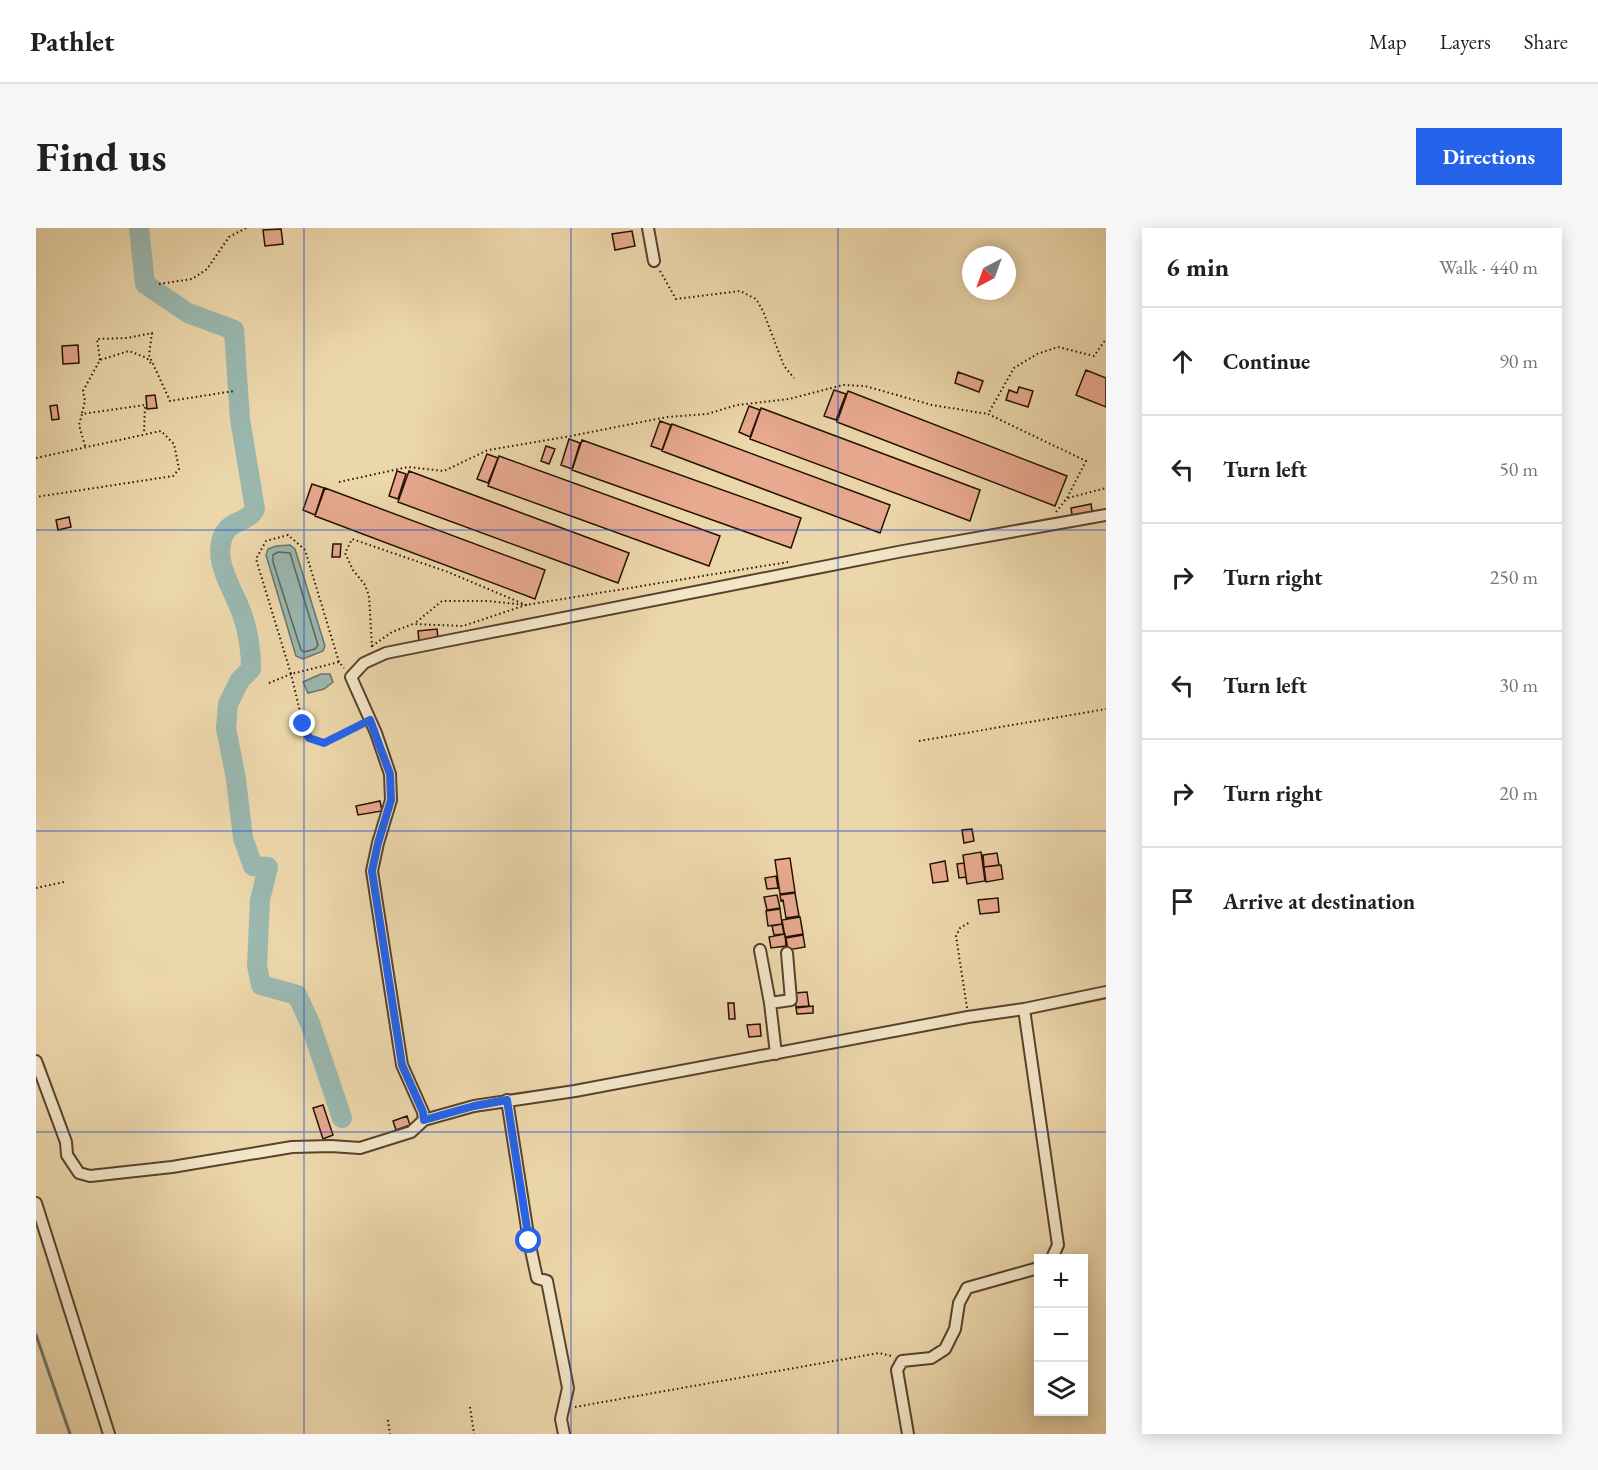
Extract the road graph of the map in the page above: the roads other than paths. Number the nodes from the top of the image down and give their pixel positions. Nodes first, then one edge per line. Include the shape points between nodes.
1 (648, 228) edge
2 (654, 261) road end
3 (1106, 515) edge
4 (760, 950) dead end
5 (787, 953) dead end
6 (1106, 992) edge
7 (770, 1004) junction
8 (1024, 1009) junction
9 (776, 1054) junction
10 (36, 1061) edge
11 (507, 1100) junction
12 (424, 1120) junction
13 (36, 1203) edge
14 (1054, 1254) edge
15 (1034, 1269) edge
16 (109, 1434) edge
17 (564, 1434) edge
18 (908, 1434) edge

1 - 2 street
3 - 12 street via 446,641 386,653 364,663 351,677 390,774 391,800 372,871 402,1065
4 - 7 street
5 - 7 street via 791,1000
6 - 8 street
7 - 9 street
8 - 9 street
8 - 14 street via 1058,1245
9 - 11 street
10 - 12 street via 66,1142 67,1155 79,1173 90,1176 292,1147 360,1148 411,1132
11 - 12 street
11 - 17 street via 529,1241 537,1278 547,1281 568,1388 561,1419
13 - 16 street
15 - 18 street via 967,1288 945,1349 931,1358 902,1361 897,1370

